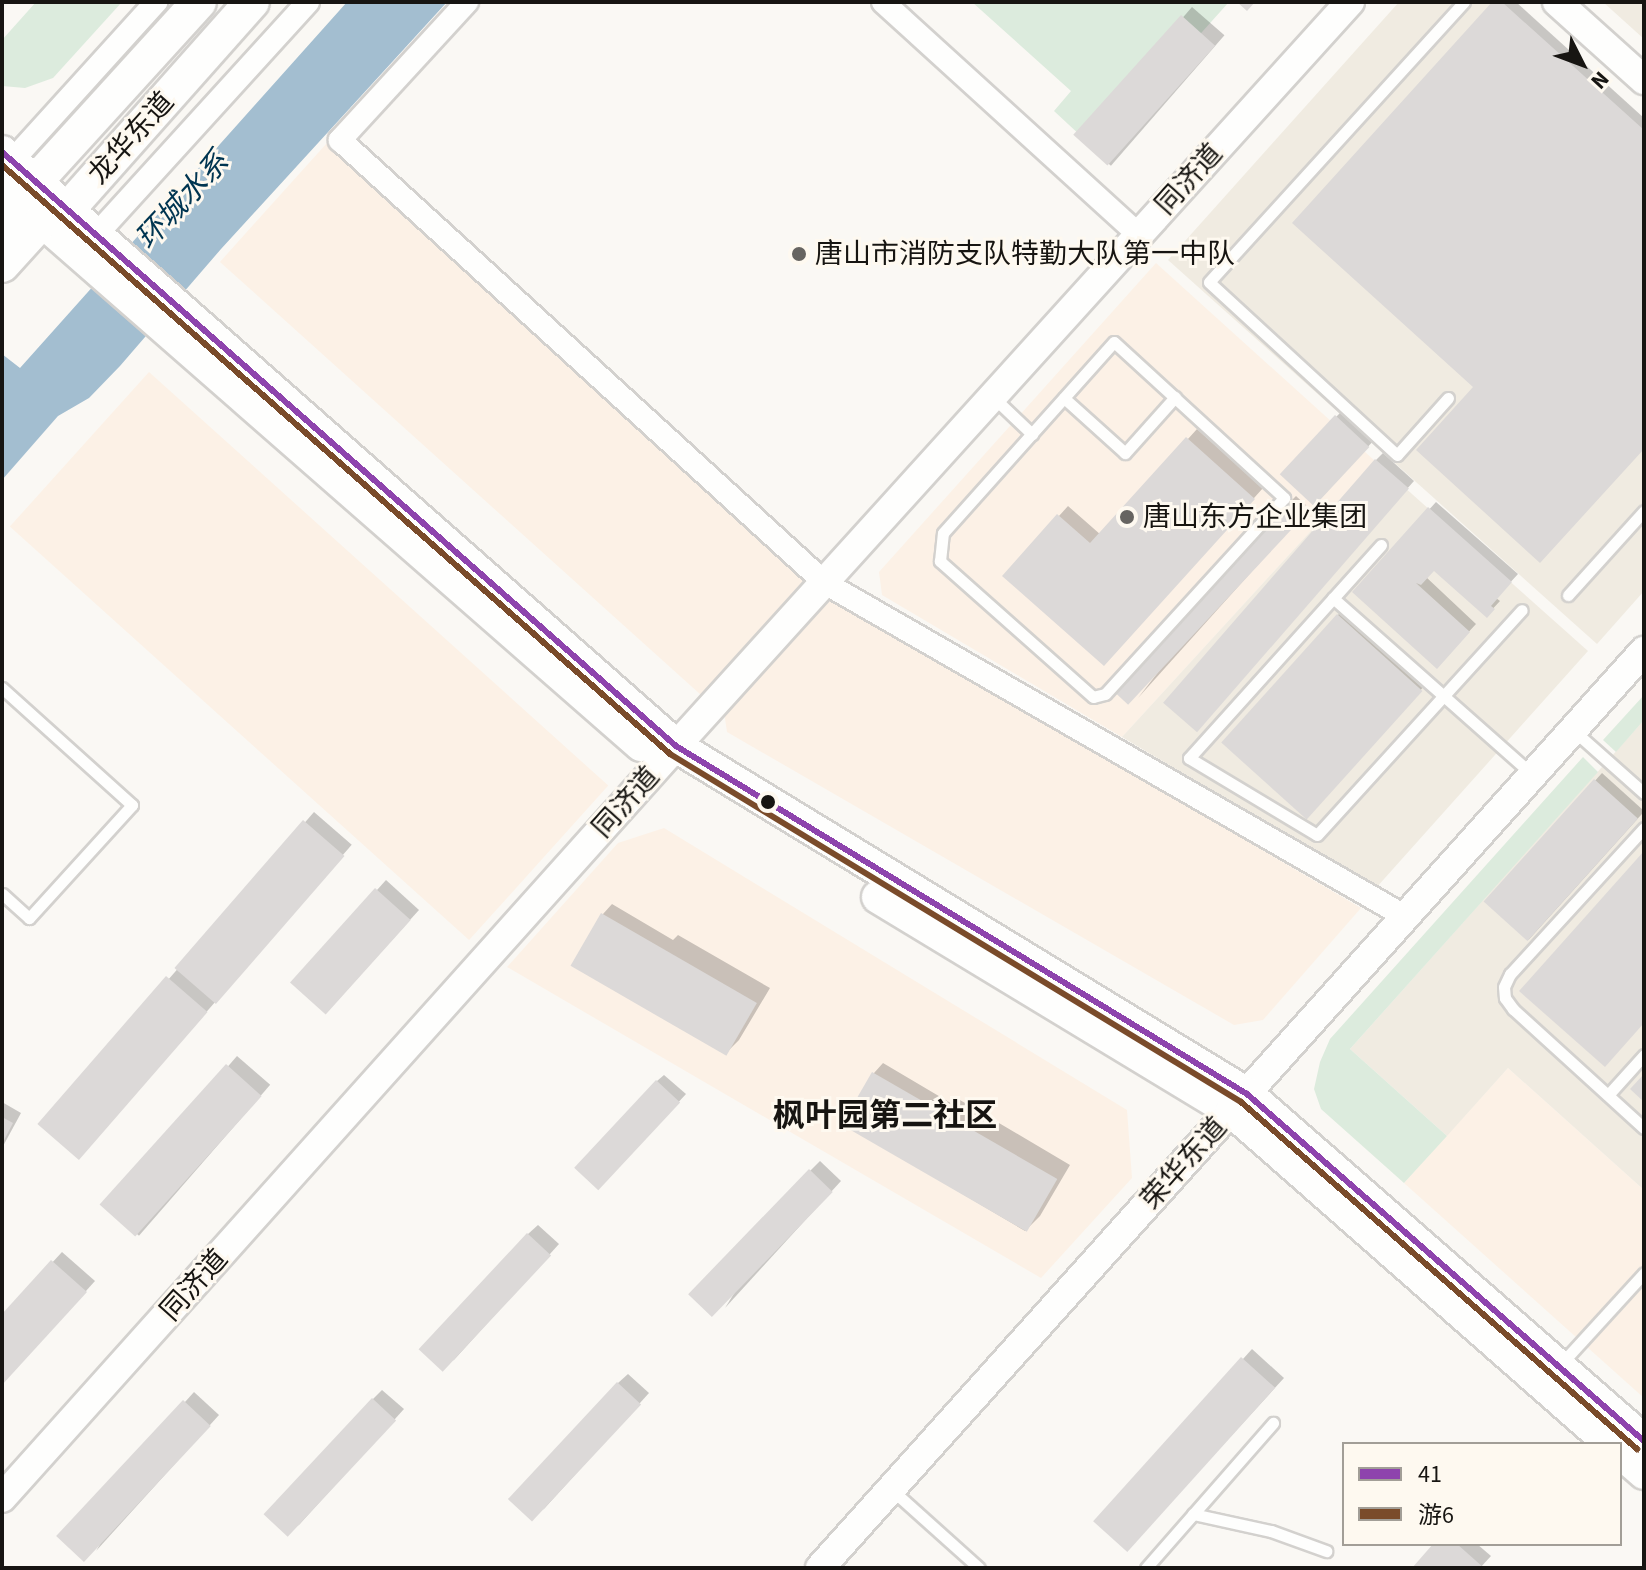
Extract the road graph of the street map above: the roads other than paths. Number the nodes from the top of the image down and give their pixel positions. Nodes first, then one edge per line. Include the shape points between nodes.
1 (156, 2) edge
2 (199, 2) edge
3 (252, 2) edge
4 (308, 2) edge
5 (467, 2) edge
6 (883, 2) edge
7 (1350, 2) edge
8 (1464, 2) edge
9 (1557, 2) edge
10 (1644, 80) edge
11 (23, 193) edge
12 (1139, 235) junction
13 (103, 253) junction
14 (2, 265) edge
15 (993, 397) junction
16 (1175, 397) junction
17 (1064, 398) junction
18 (1448, 398) dead end
19 (1032, 434) junction
20 (1642, 517) edge
21 (1381, 545) dead end
22 (825, 583) junction
23 (1568, 595) dead end
24 (1333, 598) junction
25 (1522, 610) dead end
26 (1644, 651) edge
27 (2, 688) edge
28 (1444, 696) junction
29 (1572, 730) junction
30 (668, 755) junction
31 (1532, 774) junction
32 (1644, 793) edge
33 (1644, 828) edge
34 (2, 894) edge
35 (1406, 917) junction
36 (1644, 1055) edge
37 (1608, 1095) junction
38 (1240, 1102) junction
39 (1644, 1128) edge
40 (1644, 1273) edge
41 (1559, 1366) junction
42 (1273, 1423) dead end
43 (1644, 1441) edge
44 (1609, 1442) edge
45 (1622, 1454) edge
46 (1644, 1473) edge
47 (891, 1489) junction
48 (2, 1498) edge
49 (1193, 1514) junction
50 (1326, 1551) dead end
51 (820, 1568) edge
52 (979, 1568) edge
53 (1146, 1568) edge

1 - 11 street
2 - 11 main road, 龙华东道
3 - 11 main road, 龙华东道
4 - 13 street
5 - 22 street via 340,140
6 - 12 street
7 - 12 street, 同济道
8 - 18 lane via 1209,282 1397,455
9 - 10 street
11 - 13 main road
11 - 14 main road, 龙华东道
12 - 15 street, 同济道
13 - 30 main road via 175,324
15 - 19 lane
15 - 22 street, 同济道
16 - 17 lane via 1114,342
16 - 17 lane via 1125,453
16 - 19 lane via 1284,498 1105,694 1093,697 940,561 943,533
17 - 19 lane
20 - 23 lane
21 - 24 lane
22 - 30 street, 同济道
22 - 35 street
24 - 28 lane
24 - 28 lane via 1189,758 1317,835
25 - 28 lane
26 - 29 street, 荣华东道
27 - 34 lane via 132,805 29,918
28 - 31 lane
29 - 31 street, 荣华东道
29 - 32 lane
30 - 38 main road
30 - 48 street, 同济道
31 - 35 street, 荣华东道
33 - 37 lane via 1510,974 1504,987 1513,1009
35 - 38 street, 荣华东道
36 - 37 lane
37 - 39 lane
38 - 41 main road
38 - 44 main road
38 - 47 street, 荣华东道
40 - 41 lane
41 - 43 main road
42 - 49 lane
45 - 46 main road
47 - 51 street, 荣华东道
47 - 52 lane
49 - 50 lane via 1271,1531
49 - 53 lane

